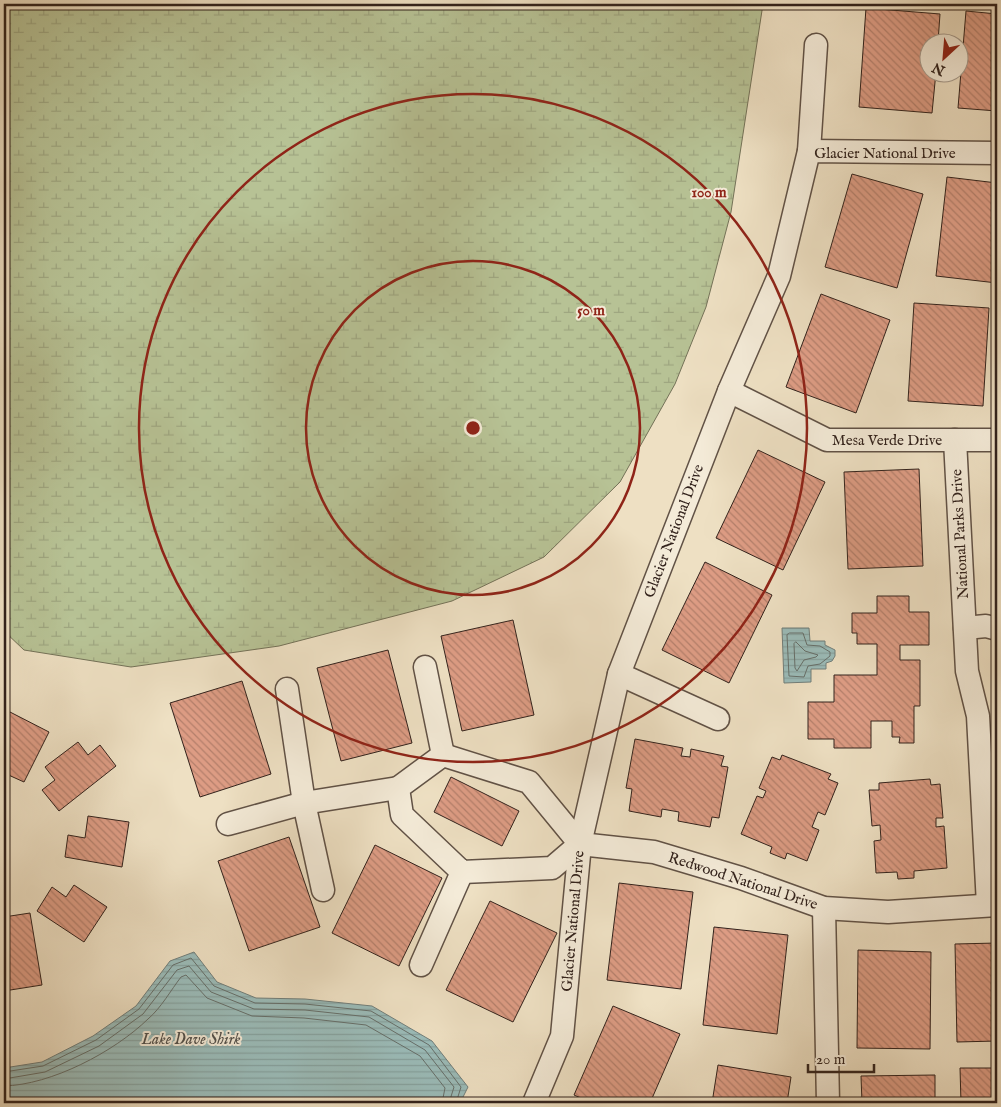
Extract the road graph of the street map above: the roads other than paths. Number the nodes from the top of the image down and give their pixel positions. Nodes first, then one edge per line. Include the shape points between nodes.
1 (816, 45) dead end
2 (809, 151) junction
3 (997, 153) edge
4 (729, 391) junction
5 (955, 440) junction
6 (997, 440) edge
7 (966, 628) junction
8 (997, 629) edge
9 (425, 667) dead end
10 (619, 674) junction
11 (287, 689) dead end
12 (988, 714) edge
13 (718, 719) dead end
14 (443, 755) junction
15 (398, 788) junction
16 (304, 803) junction
17 (228, 824) dead end
18 (580, 844) junction
19 (462, 872) junction
20 (323, 890) dead end
21 (993, 905) edge
22 (824, 908) junction
23 (421, 965) dead end
24 (534, 1103) edge
25 (828, 1103) edge

1 - 2 street
2 - 3 street, Glacier National Drive
2 - 4 street, Glacier National Drive via 779,276
4 - 5 street, Mesa Verde Drive via 827,440
4 - 10 street, Glacier National Drive
5 - 6 street, Mesa Verde Drive
5 - 7 street, National Parks Drive
7 - 8 street via 986,626
7 - 12 street, National Parks Drive via 967,671
9 - 14 street
10 - 13 street
10 - 18 street, Glacier National Drive
11 - 16 street
12 - 21 street, National Parks Drive
14 - 15 street
14 - 18 street via 529,782
15 - 16 street
15 - 19 street via 402,815
16 - 17 street
16 - 20 street
18 - 19 street via 552,868
18 - 22 street, Redwood National Drive via 654,852 741,878
18 - 24 street, Glacier National Drive via 562,1036
19 - 23 street
21 - 22 street, Redwood National Drive via 888,912
22 - 25 street

